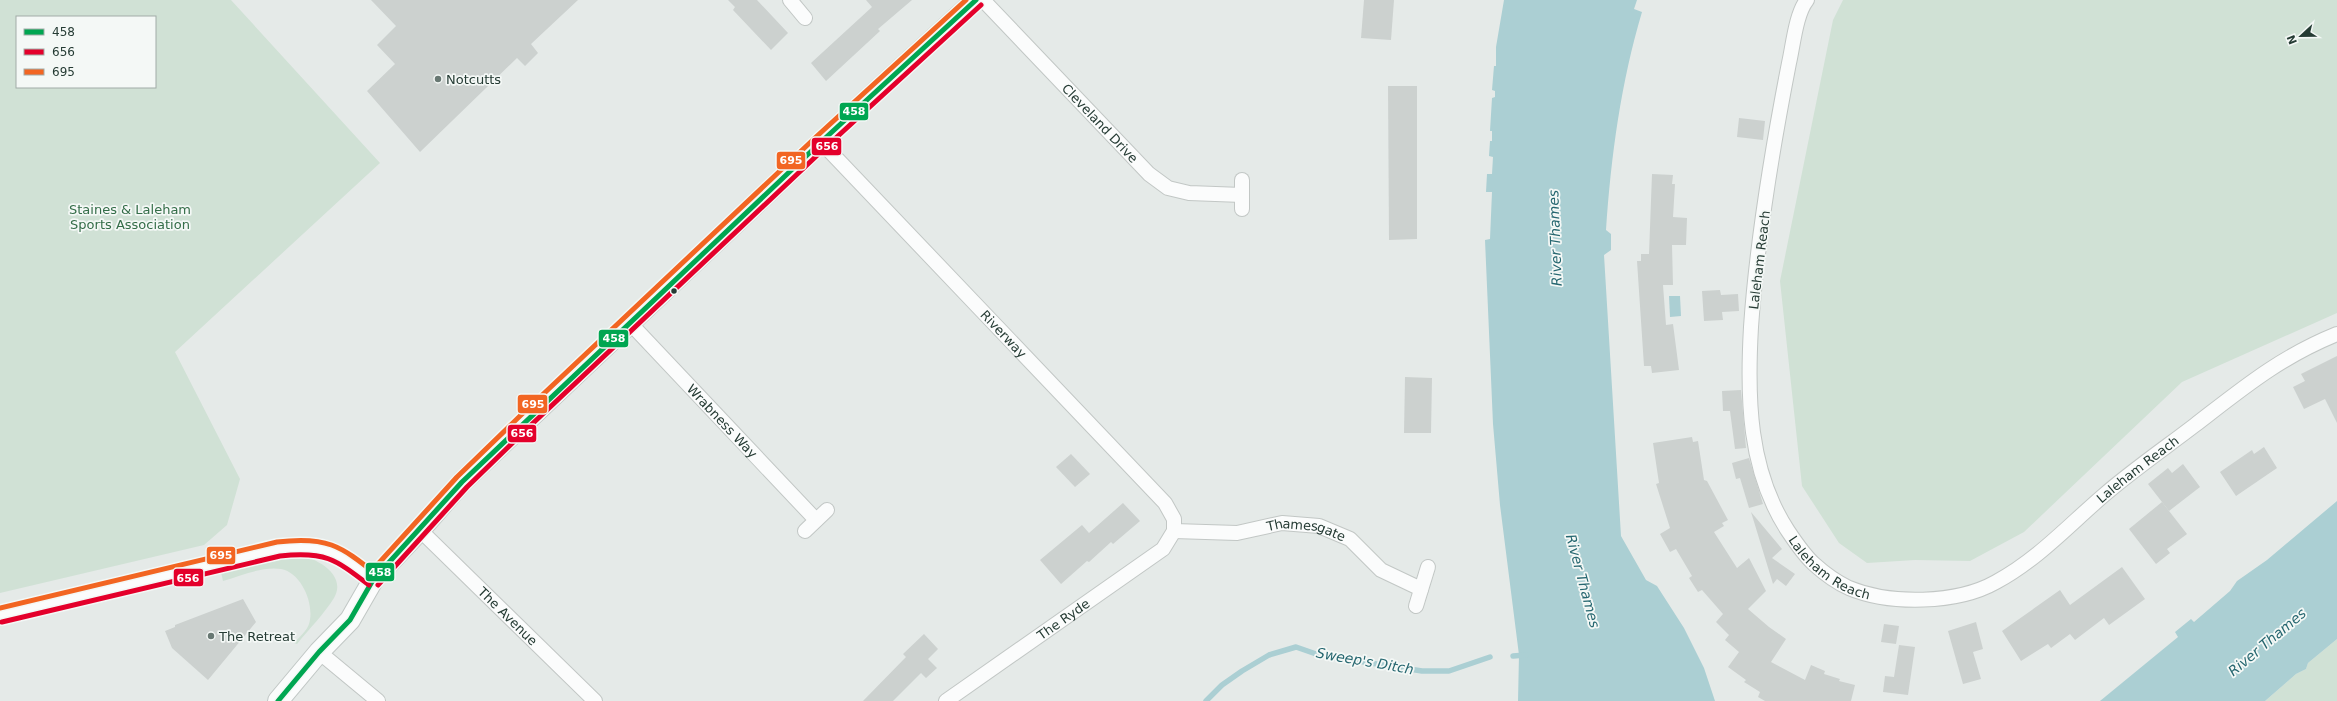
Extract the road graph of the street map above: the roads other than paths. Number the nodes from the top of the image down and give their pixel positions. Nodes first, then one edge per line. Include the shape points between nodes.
1 (790, 0) edge
2 (976, 0) edge
3 (983, 0) edge
4 (1806, 0) edge
5 (805, 18) dead end
6 (821, 142) junction
7 (1242, 180) dead end
8 (629, 322) junction
9 (2337, 334) edge
10 (826, 510) dead end
11 (816, 520) junction
12 (420, 530) junction
13 (805, 531) dead end
14 (1174, 531) junction
15 (1428, 567) dead end
16 (373, 580) junction
17 (1421, 589) junction
18 (1416, 606) dead end
19 (0, 615) edge
20 (319, 652) junction
21 (278, 701) edge
22 (378, 701) edge
23 (595, 701) edge
24 (946, 701) edge

1 - 5 street
2 - 6 main road
3 - 7 street, Cleveland Drive via 1149,174 1168,188 1242,202
4 - 9 street, Laleham Reach via 1802,6 1793,46 1770,170 1753,294 1749,362 1750,407 1754,443 1770,500 1798,546 1834,580 1867,594 1933,599 1977,591 1996,582 2042,550 2123,479 2274,365 2312,344
6 - 8 main road
6 - 14 street, Riverway via 1165,503 1174,519
8 - 11 street, Wrabness Way
8 - 12 main road via 462,482
10 - 11 street
11 - 13 street
12 - 16 main road
12 - 23 street, The Avenue
14 - 17 street, Thamesgate via 1238,533 1282,523 1319,526 1350,539 1381,570
14 - 24 street, The Ryde via 1164,549
15 - 17 street
16 - 19 street via 345,557 320,547 302,546
16 - 20 main road via 350,620
17 - 18 street
20 - 21 main road
20 - 22 street

